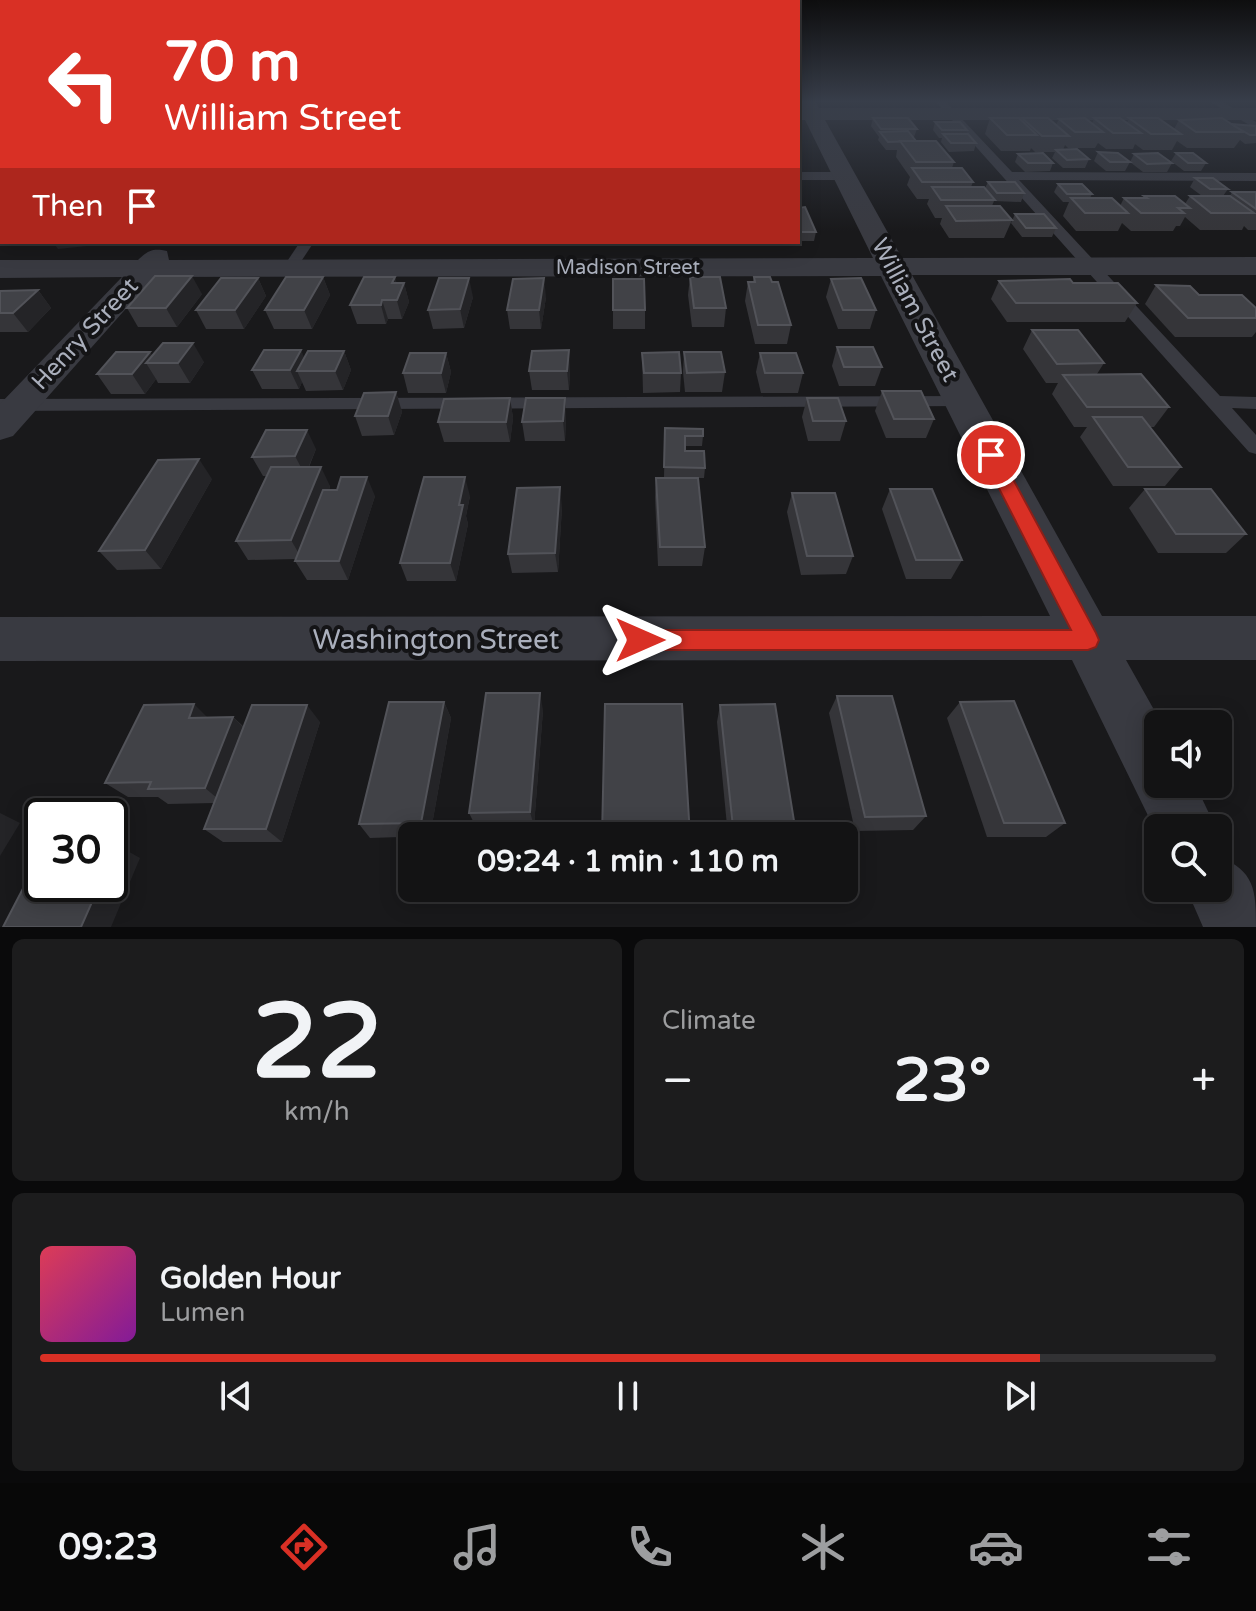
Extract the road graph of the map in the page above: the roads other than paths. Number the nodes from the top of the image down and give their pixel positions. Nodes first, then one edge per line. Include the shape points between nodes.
1 (825, 144) edge
2 (980, 144) edge
3 (800, 176) edge
4 (844, 176) junction
5 (1009, 176) junction
6 (1256, 177) edge
7 (168, 244) edge
8 (306, 244) edge
9 (1091, 266) junction
10 (1256, 266) edge
11 (892, 267) junction
12 (0, 269) edge
13 (146, 269) junction
14 (289, 269) junction
15 (963, 402) junction
16 (1215, 402) junction
17 (1256, 403) edge
18 (7, 413) edge
19 (1256, 447) edge
20 (1256, 638) edge
21 (0, 639) edge
22 (1088, 640) junction
23 (1144, 747) edge
24 (1225, 902) edge
25 (1238, 927) edge

1 - 4 street, William Street
2 - 5 lane
3 - 4 lane
4 - 11 street, William Street
5 - 6 lane
5 - 9 lane
7 - 13 street, Henry Street
8 - 14 lane
9 - 10 street, Madison Street
9 - 11 street, Madison Street
9 - 16 lane
11 - 14 street, Madison Street
11 - 15 street, William Street
12 - 13 street, Madison Street
13 - 14 street, Madison Street
13 - 18 street, Henry Street
15 - 18 lane
15 - 22 street, William Street
16 - 17 lane
16 - 19 lane
20 - 22 street, Washington Street
21 - 22 street, Washington Street
22 - 23 street, William Street
24 - 25 street

